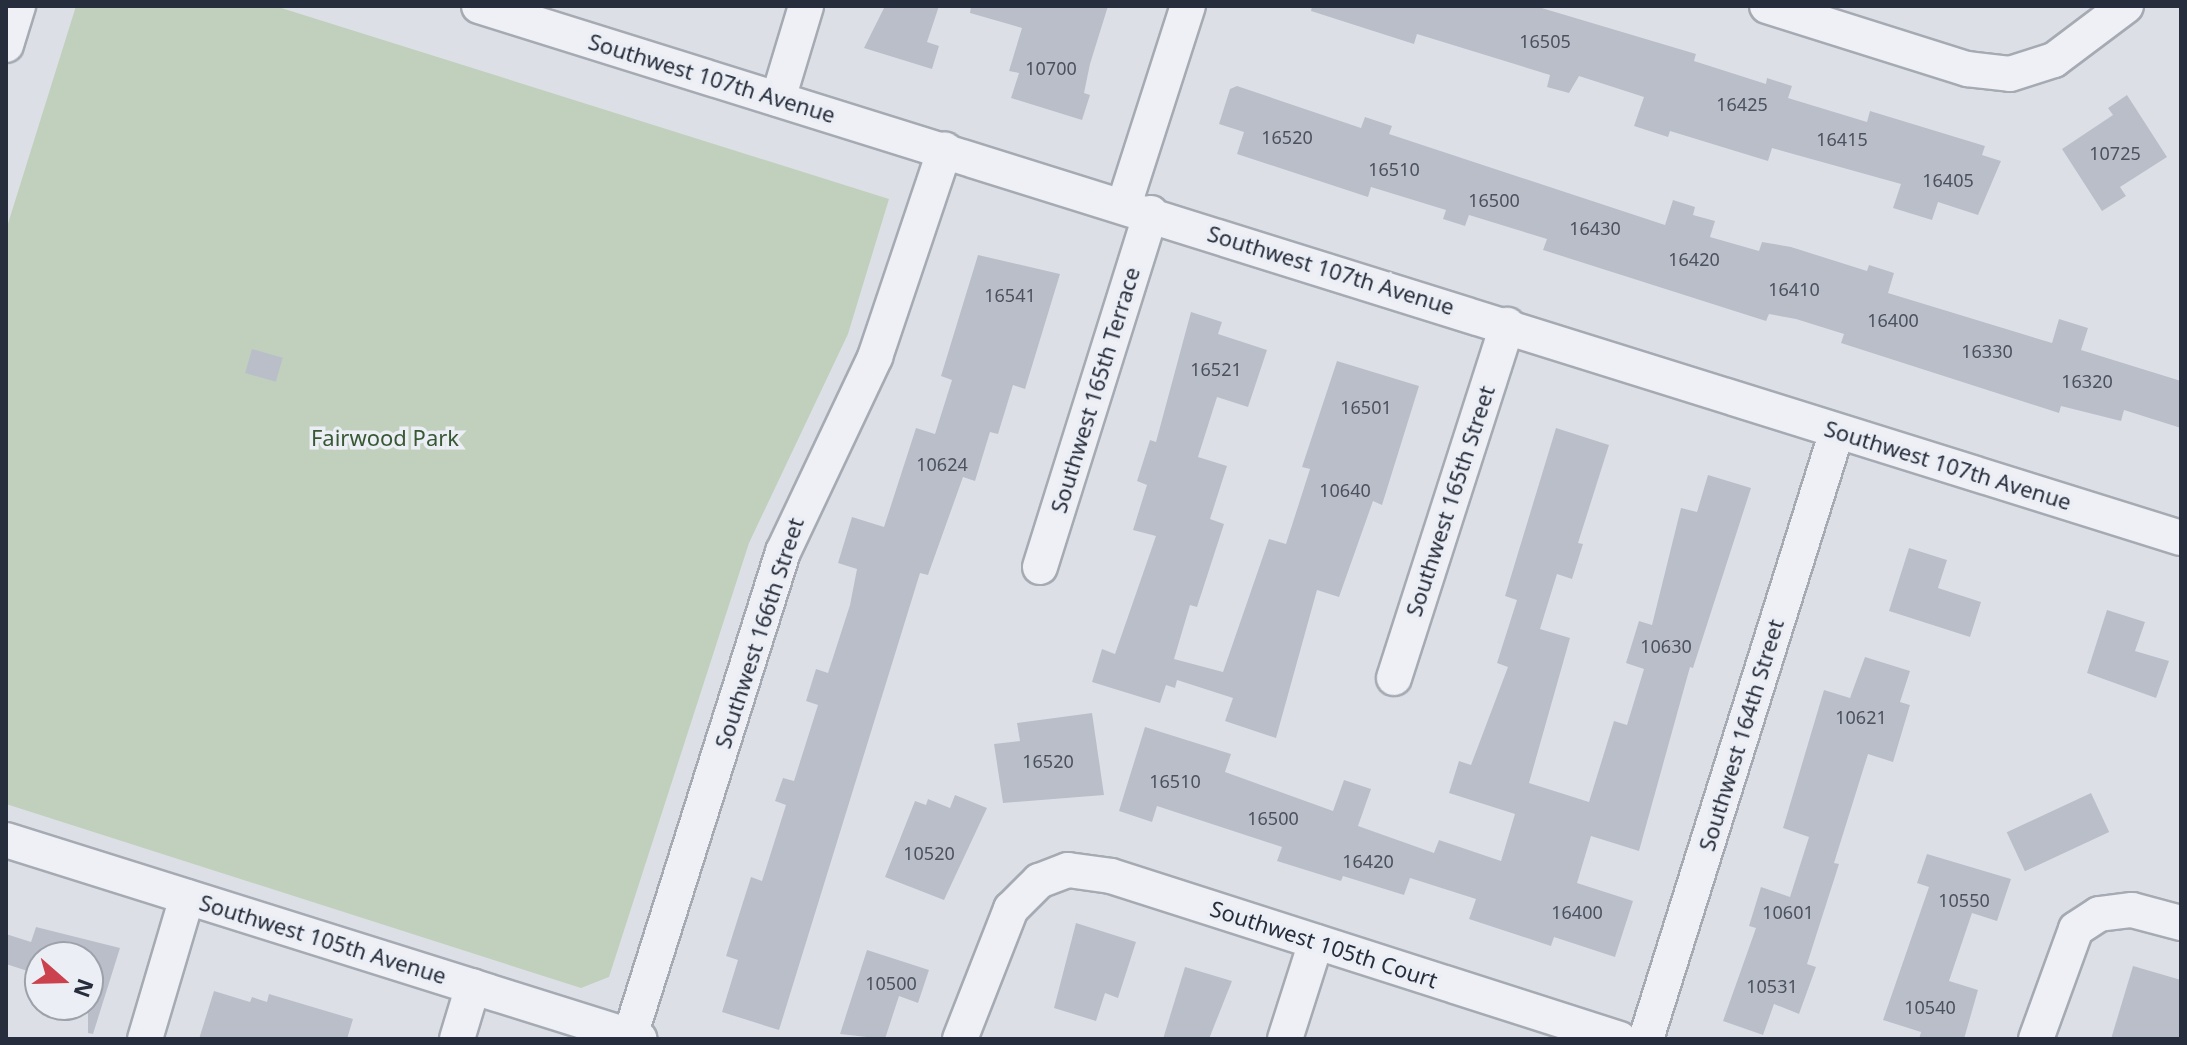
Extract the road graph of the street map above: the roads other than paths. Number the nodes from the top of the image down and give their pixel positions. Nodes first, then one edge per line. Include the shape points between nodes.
1 (18, 6) edge
2 (479, 6) edge
3 (806, 6) edge
4 (1188, 6) edge
5 (1767, 6) edge
6 (2126, 6) edge
7 (6, 45) edge
8 (778, 99) junction
9 (945, 149) junction
10 (1137, 209) junction
11 (1507, 325) junction
12 (1837, 431) junction
13 (2181, 538) edge
14 (1040, 567) dead end
15 (1394, 678) dead end
16 (6, 840) edge
17 (187, 897) junction
18 (2181, 923) edge
19 (1316, 942) junction
20 (473, 986) junction
21 (635, 1037) edge
22 (145, 1039) edge
23 (457, 1039) edge
24 (960, 1039) edge
25 (1285, 1039) edge
26 (1620, 1039) edge
27 (1646, 1039) edge
28 (2036, 1039) edge

1 - 7 street
2 - 8 street, Southwest 107th Avenue
3 - 8 street
4 - 10 street
5 - 6 street via 1989,73 2032,69 2077,46
8 - 9 street, Southwest 107th Avenue
9 - 10 street, Southwest 107th Avenue
9 - 21 street, Southwest 166th Street via 875,357 783,552
10 - 11 street, Southwest 107th Avenue
10 - 14 street, Southwest 165th Terrace
11 - 12 street, Southwest 107th Avenue
11 - 15 street, Southwest 165th Street
12 - 13 street, Southwest 107th Avenue
12 - 27 street, Southwest 164th Street
16 - 17 street, Southwest 105th Avenue
17 - 20 street, Southwest 105th Avenue
17 - 22 street
18 - 28 street via 2132,910 2099,914 2076,929
19 - 24 street, Southwest 105th Court via 1088,871 1068,870 1029,888 1004,923
19 - 25 street
19 - 26 street, Southwest 105th Court
20 - 21 street, Southwest 105th Avenue
20 - 23 street

